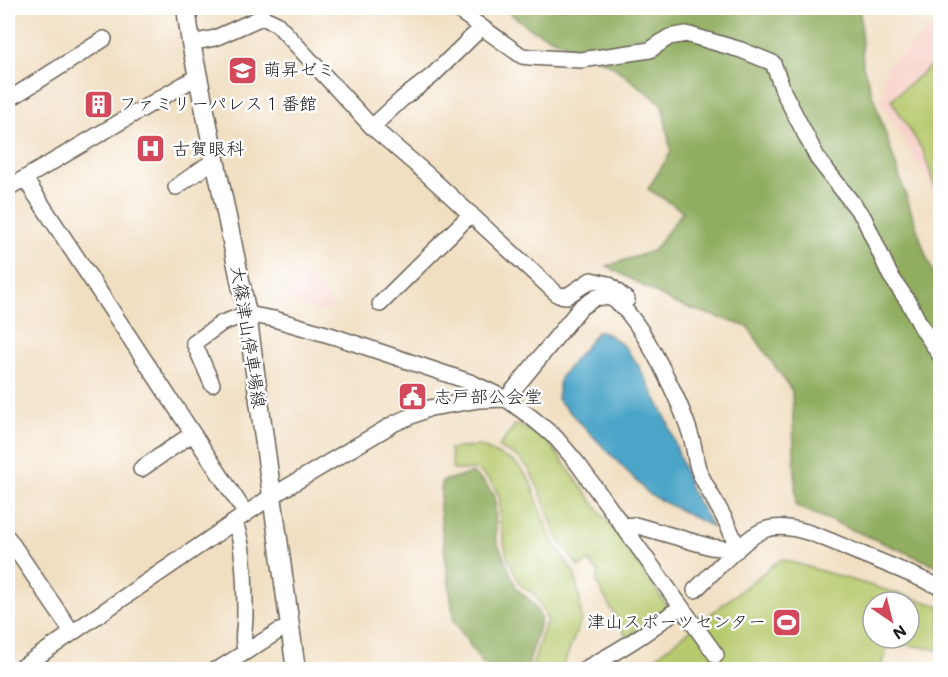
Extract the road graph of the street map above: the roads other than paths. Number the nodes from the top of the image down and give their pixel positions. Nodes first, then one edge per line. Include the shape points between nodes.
1 (186, 8) edge
2 (455, 8) edge
3 (268, 12) edge
4 (481, 28) junction
5 (104, 39) dead end
6 (191, 43) junction
7 (198, 76) junction
8 (8, 100) edge
9 (372, 127) junction
10 (216, 159) junction
11 (25, 179) junction
12 (176, 187) dead end
13 (8, 188) edge
14 (471, 214) junction
15 (380, 304) dead end
16 (247, 314) junction
17 (634, 319) junction
18 (940, 355) edge
19 (212, 384) dead end
20 (506, 399) junction
21 (192, 434) junction
22 (141, 469) dead end
23 (272, 496) junction
24 (240, 518) junction
25 (622, 526) junction
26 (8, 538) edge
27 (737, 550) junction
28 (940, 587) edge
29 (695, 590) dead end
30 (672, 613) dead end
31 (290, 628) junction
32 (72, 632) junction
33 (246, 652) junction
34 (716, 655) dead end
35 (18, 669) edge
36 (214, 669) edge
37 (296, 669) edge
38 (583, 669) edge

1 - 6 main road, 大篠津山停車場線
2 - 4 street
3 - 6 street via 215,38
3 - 9 street
4 - 9 street
4 - 18 street via 522,56 530,57 581,60 650,50 669,37 686,34 772,63 818,159 864,218 890,275
5 - 8 street
6 - 7 main road, 大篠津山停車場線
7 - 10 main road, 大篠津山停車場線
7 - 11 street
9 - 14 street
10 - 12 street
10 - 16 main road, 大篠津山停車場線
11 - 13 street
11 - 21 street
14 - 15 street
14 - 17 street via 558,295 567,296 591,280 608,284 632,306
16 - 19 street via 222,323 194,343
16 - 20 street via 348,341 470,381
16 - 23 main road, 大篠津山停車場線
17 - 20 street via 613,298 597,297 581,307
17 - 27 street via 685,419 697,465 734,535
20 - 23 street via 430,408 395,423
20 - 25 street via 556,438
21 - 22 street
21 - 24 street
23 - 24 street
23 - 31 main road, 大篠津山停車場線
24 - 32 street
24 - 33 street
25 - 27 street via 635,525 711,547
25 - 34 street
26 - 32 street
27 - 28 street via 764,530 786,528 812,534
27 - 29 street
30 - 38 street via 617,653
31 - 33 street
31 - 37 main road, 大篠津山停車場線
32 - 35 street
33 - 36 street

